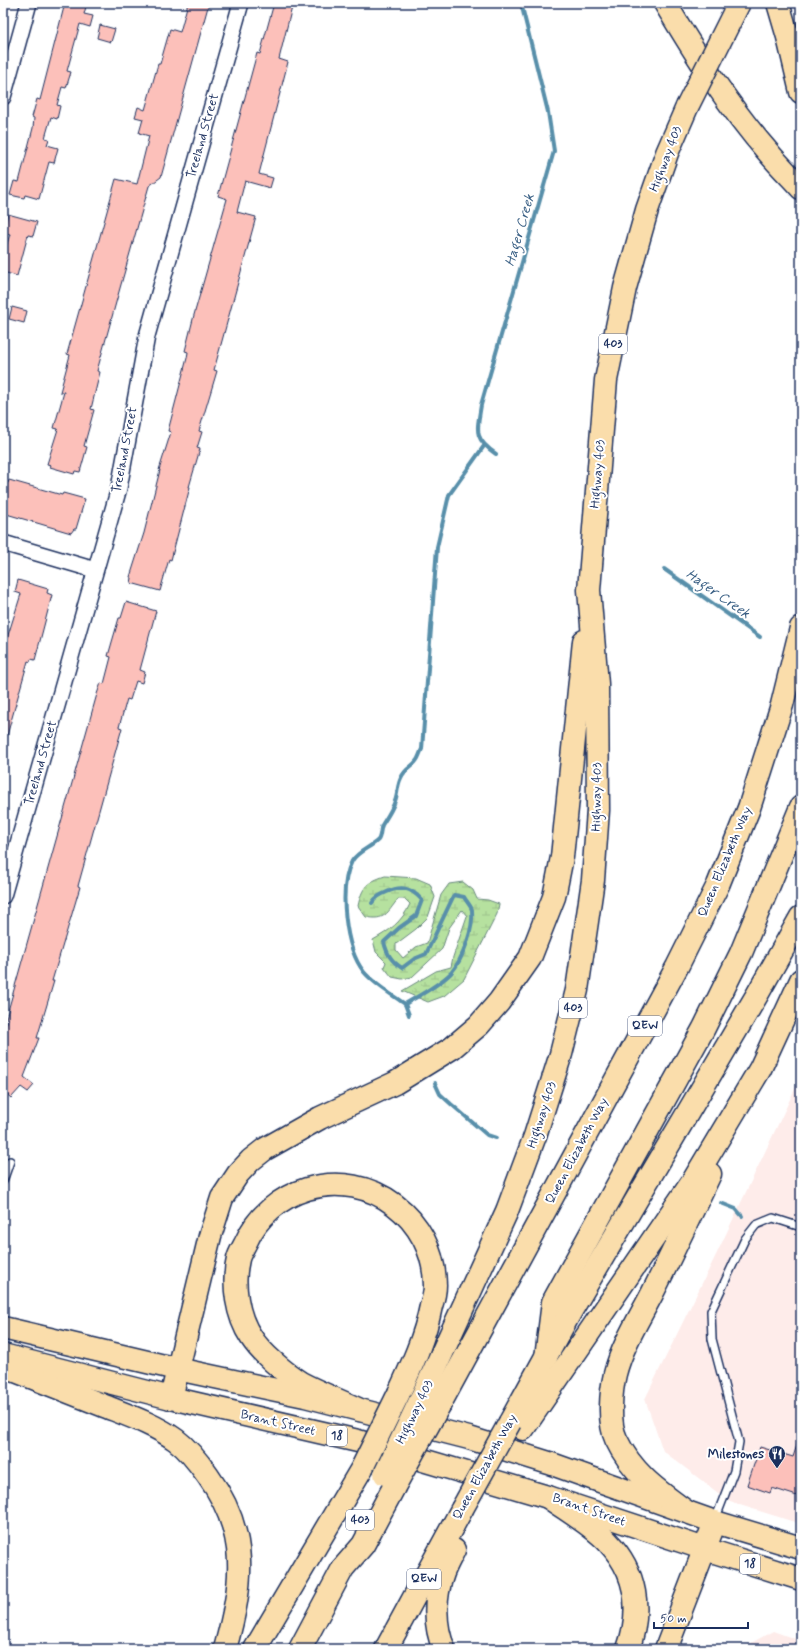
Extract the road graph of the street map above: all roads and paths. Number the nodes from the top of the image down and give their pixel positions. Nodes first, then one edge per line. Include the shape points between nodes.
1 (29, 3) edge
2 (241, 3) edge
3 (665, 3) edge
4 (739, 3) edge
5 (778, 3) edge
6 (801, 92) edge
7 (3, 97) edge
8 (801, 188) edge
9 (3, 543) edge
10 (95, 570) junction
11 (589, 590) junction
12 (801, 628) edge
13 (801, 807) edge
14 (3, 896) edge
15 (801, 917) edge
16 (801, 980) edge
17 (760, 1069) junction
18 (10, 1161) dead end
19 (3, 1181) edge
20 (801, 1227) edge
21 (3, 1328) edge
22 (3, 1355) edge
23 (546, 1358) junction
24 (3, 1366) edge
25 (177, 1369) junction
26 (171, 1398) junction
27 (431, 1402) junction
28 (360, 1410) junction
29 (516, 1425) junction
30 (548, 1497) junction
31 (470, 1504) junction
32 (687, 1512) junction
33 (715, 1522) junction
34 (801, 1548) edge
35 (705, 1549) junction
36 (801, 1579) edge
37 (225, 1649) edge
38 (255, 1649) edge
39 (300, 1649) edge
40 (386, 1649) edge
41 (444, 1649) edge
42 (628, 1649) edge
43 (666, 1649) edge

1 - 7 street
2 - 10 street, Treeland Street via 147,336 119,488
3 - 8 main road via 727,99 767,152
4 - 11 main road, Highway 403 / 403, bridge via 667,153 647,210 625,288 606,380
5 - 6 main road
9 - 10 street
10 - 14 street, Treeland Street
11 - 25 main road via 562,857 554,897 530,958 499,1002 479,1025 452,1048 396,1083 320,1118 265,1149 238,1174 222,1198 210,1236
11 - 27 main road, Highway 403 / 403 via 597,684 598,810 591,893 577,990 559,1062 535,1136
12 - 27 main road, Queen Elizabeth Way / QEW via 782,705 750,808 718,885 677,967
13 - 23 main road, Queen Elizabeth Way / QEW via 741,953 704,1028 553,1302
15 - 23 main road
16 - 17 main road
17 - 29 main road via 693,1180
17 - 32 main road via 623,1352 615,1373 611,1397 615,1438 626,1457 646,1482
18 - 19 lane
20 - 33 lane via 773,1218 756,1225 745,1239 711,1311 712,1339 739,1442 734,1471
21 - 25 main road, 18
22 - 26 main road, Brant Street / 18
23 - 29 main road, Queen Elizabeth Way / QEW
24 - 37 main road via 150,1425 176,1440 203,1468 229,1512 239,1549 239,1589
25 - 26 main road
25 - 28 main road, 18
26 - 30 main road, Brant Street / 18 via 358,1441
27 - 39 main road, Queen Elizabeth Way / QEW, bridge via 389,1480 363,1545 343,1568
28 - 32 main road, 18 via 469,1438 549,1463
28 - 38 main road, bridge via 301,1382 272,1360 251,1338 238,1306 238,1259 251,1231 273,1206 305,1190 322,1186 340,1185 378,1193 397,1206 416,1225 427,1248 435,1286 423,1340 400,1393 362,1468
29 - 31 main road, Queen Elizabeth Way / QEW, bridge
30 - 35 main road, Brant Street / 18
30 - 42 main road via 607,1540 629,1573 634,1587 636,1609 635,1626
31 - 40 main road, Queen Elizabeth Way / QEW
31 - 41 main road via 443,1573 436,1607 438,1629
32 - 33 main road, 18
33 - 34 main road, 18
33 - 35 main road
35 - 36 main road, Brant Street / 18
35 - 43 main road

